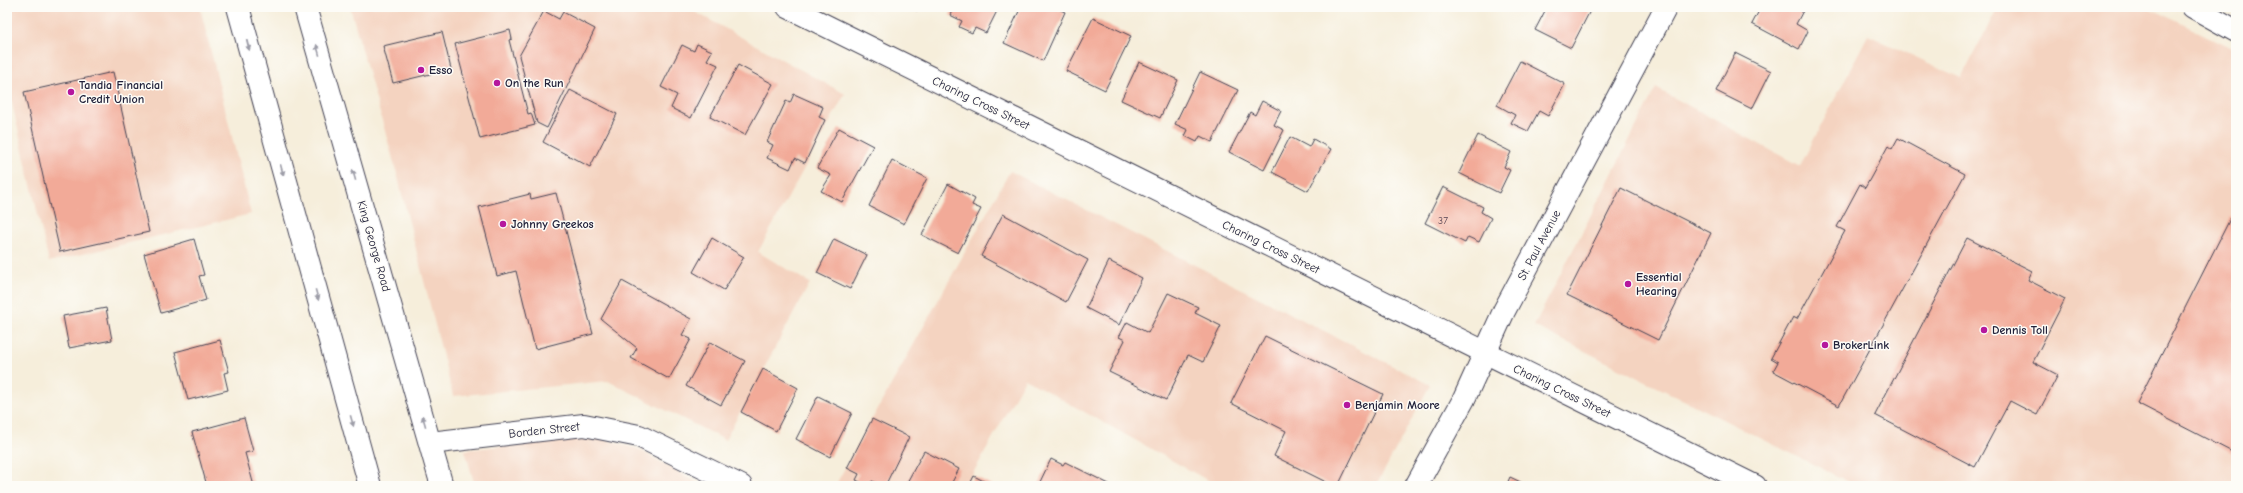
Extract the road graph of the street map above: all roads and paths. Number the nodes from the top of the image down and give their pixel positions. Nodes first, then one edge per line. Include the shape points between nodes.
1 (238, 7) edge
2 (305, 7) edge
3 (788, 7) edge
4 (1666, 7) edge
5 (2193, 7) edge
6 (2236, 31) edge
7 (1484, 352) junction
8 (430, 443) junction
9 (370, 486) edge
10 (442, 486) edge
11 (741, 486) edge
12 (1416, 486) edge
13 (1755, 486) edge

1 -> 9 main road
8 -> 2 main road, King George Road
3 - 7 main road, Charing Cross Street
4 - 7 main road, St. Paul Avenue
5 - 6 main road
7 - 12 main road, St. Paul Avenue via 1464,399
7 - 13 main road, Charing Cross Street
8 - 10 main road, King George Road
8 - 11 main road, Borden Street via 584,425 639,436

